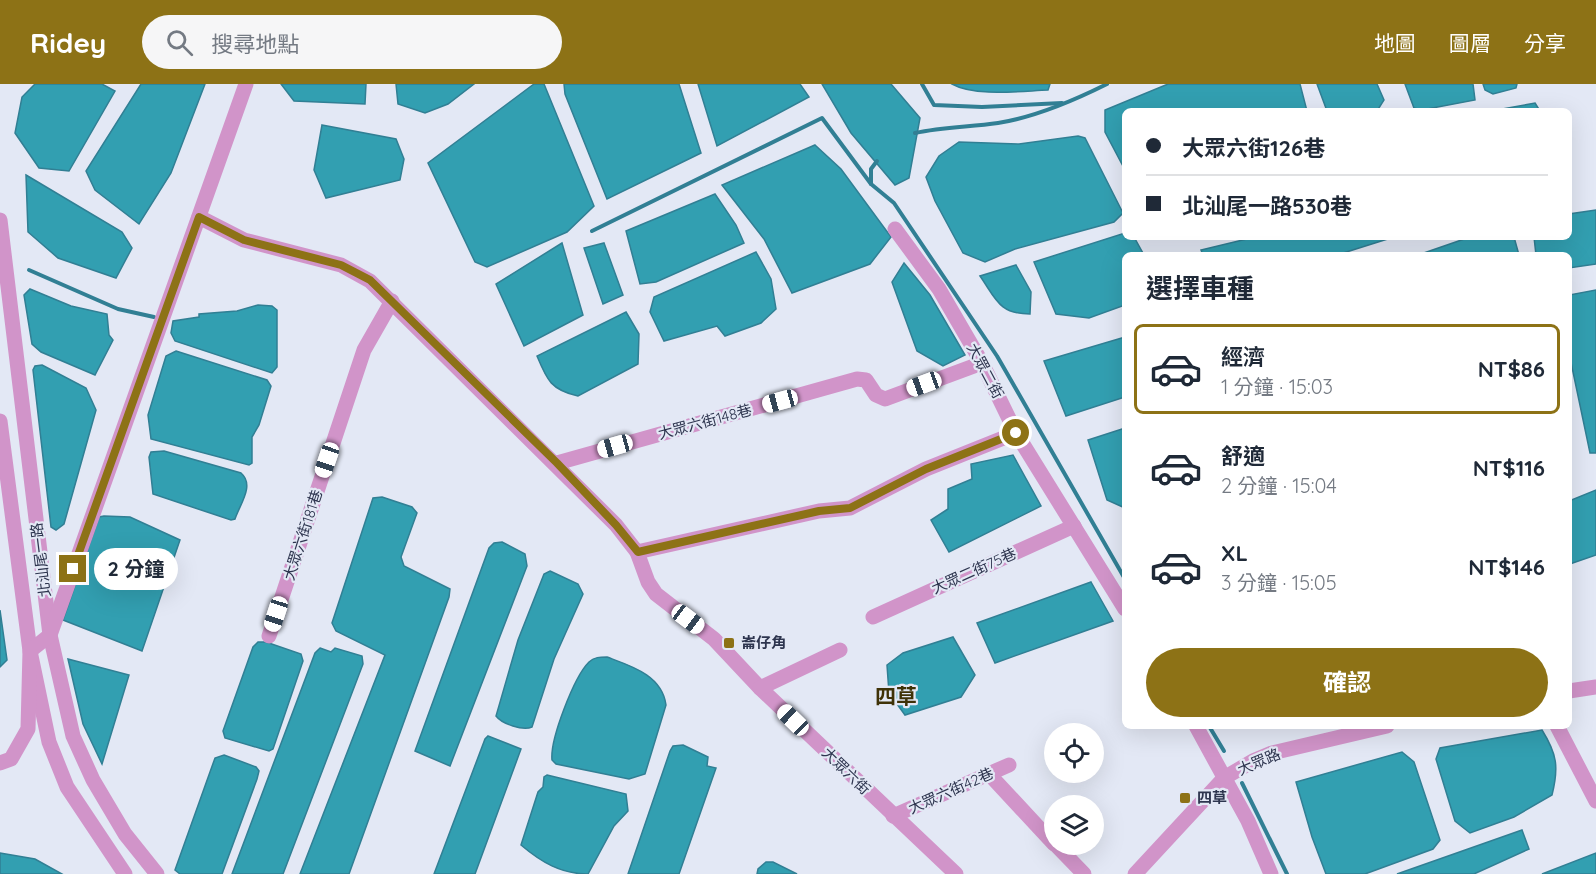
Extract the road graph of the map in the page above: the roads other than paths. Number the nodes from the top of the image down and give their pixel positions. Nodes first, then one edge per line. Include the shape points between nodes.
1 (246, 84) edge
2 (199, 217) junction
3 (0, 220) edge
4 (895, 229) dead end
5 (3, 270) edge
6 (392, 301) junction
7 (982, 363) junction
8 (0, 421) edge
9 (1016, 433) junction
10 (557, 463) junction
11 (1074, 526) junction
12 (638, 552) junction
13 (1122, 604) edge
14 (873, 617) dead end
15 (50, 635) junction
16 (269, 636) dead end
17 (840, 650) dead end
18 (30, 651) junction
19 (1596, 687) edge
20 (760, 688) junction
21 (1572, 691) edge
22 (1198, 729) edge
23 (1375, 729) edge
24 (1559, 729) edge
25 (0, 763) edge
26 (1009, 765) dead end
27 (989, 774) junction
28 (1224, 778) junction
29 (1596, 801) edge
30 (893, 816) junction
31 (1044, 832) edge
32 (1066, 855) edge
33 (125, 874) edge
34 (157, 874) edge
35 (956, 874) edge
36 (1084, 874) edge
37 (1135, 874) edge
38 (1271, 874) edge

1 - 2 street
2 - 6 street, 大眾六街 via 244,240 341,265 370,280
2 - 15 street
3 - 5 street, 北汕尾一路
4 - 7 street, 大眾二街 via 939,289
5 - 15 street, 北汕尾一路
6 - 10 street, 大眾六街
6 - 16 street, 大眾六街181巷 via 364,350
7 - 9 street, 大眾二街
7 - 10 street, 大眾六街148巷 via 885,399 876,395 866,380 857,379
8 - 18 street, 北汕尾一路
9 - 11 street, 大眾二街
9 - 12 street via 926,469 850,508 819,511
10 - 12 street, 大眾六街
11 - 13 street, 大眾二街
11 - 14 street, 大眾二街75巷
12 - 20 street, 大眾六街 via 656,594 714,639
15 - 18 street
15 - 34 street, 北汕尾一路 via 73,736 125,834
17 - 20 street
18 - 25 street via 28,729 11,759
18 - 33 street, 北汕尾一路 via 49,742 67,787
19 - 21 street
20 - 30 street, 大眾六街
22 - 28 street
23 - 28 street, 大眾路 via 1272,753
24 - 29 street
26 - 27 street, 大眾六街42巷
27 - 30 street, 大眾六街42巷
27 - 31 street
28 - 37 street, 大眾路
28 - 38 street
30 - 35 street, 大眾六街
32 - 36 street

